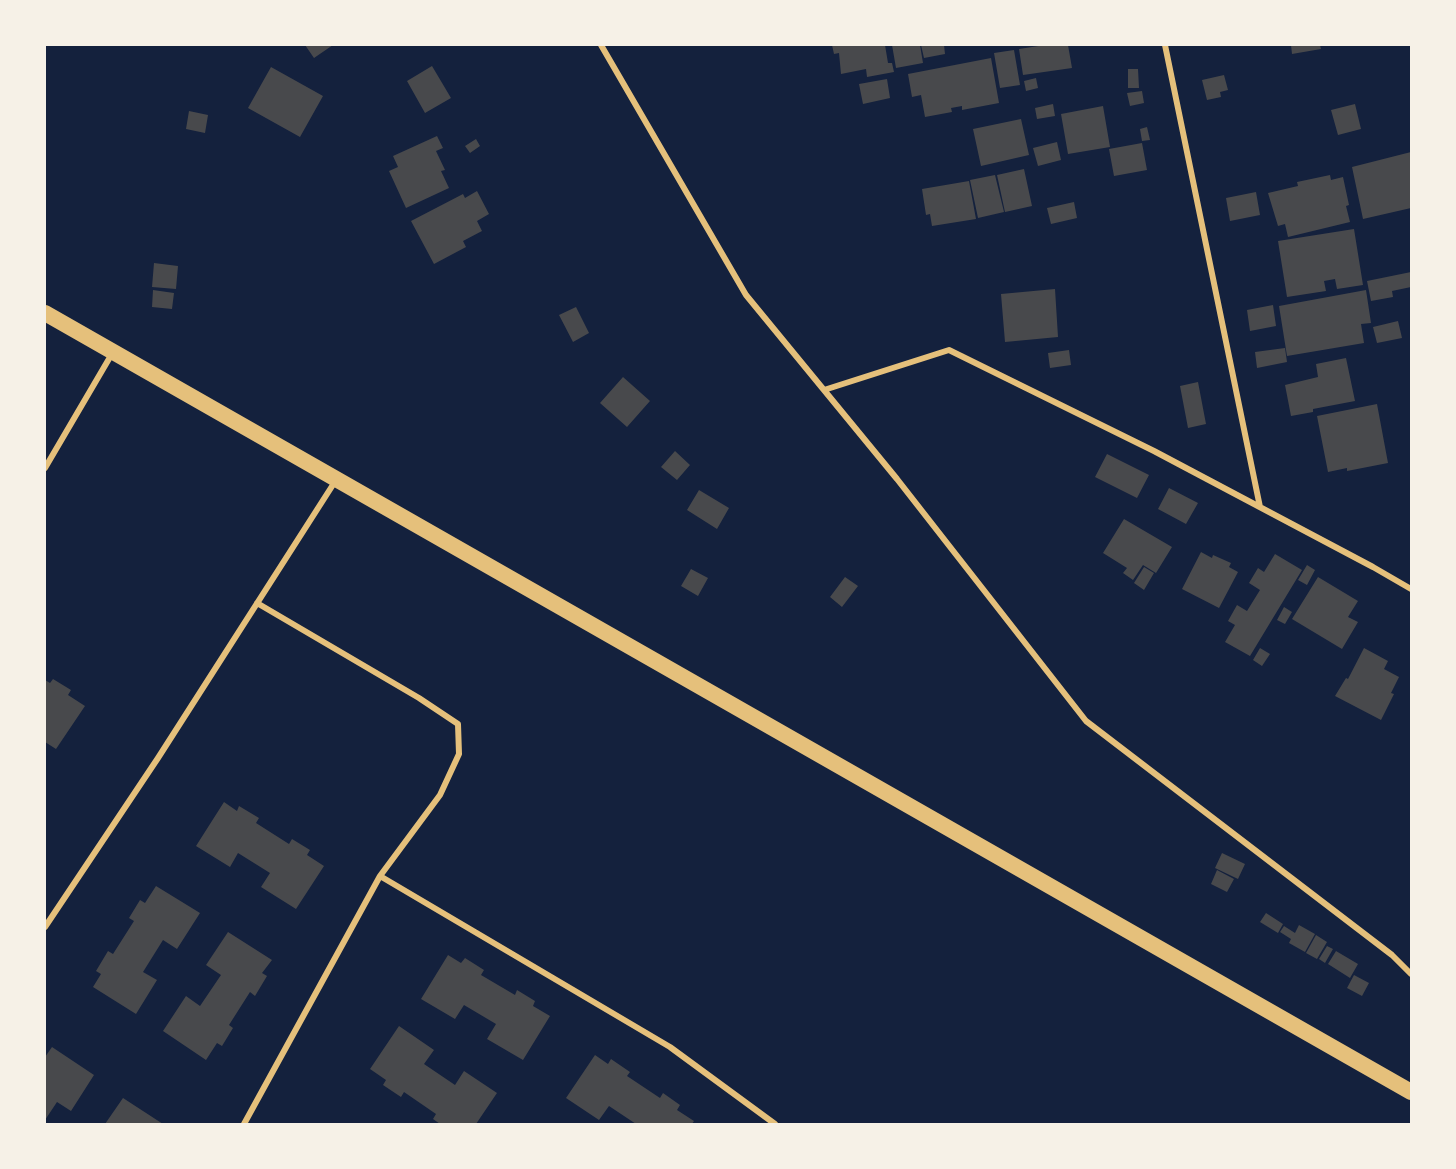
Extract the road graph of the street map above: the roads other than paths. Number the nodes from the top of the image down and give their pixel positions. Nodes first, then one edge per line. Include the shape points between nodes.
1 (601, 45) edge
2 (1165, 45) edge
3 (45, 313) edge
4 (113, 352) junction
5 (824, 390) junction
6 (45, 468) edge
7 (336, 480) junction
8 (1260, 507) junction
9 (1411, 589) edge
10 (257, 603) junction
11 (380, 876) junction
12 (47, 919) edge
13 (45, 927) edge
14 (1411, 974) edge
15 (1411, 1092) edge
16 (244, 1124) edge
17 (775, 1124) edge

1 - 5 street via 746,295
2 - 8 street
3 - 4 highway
4 - 6 street
4 - 7 highway
5 - 8 street via 949,350
5 - 14 street via 1086,721 1392,955
7 - 10 street
7 - 15 highway
8 - 9 street
10 - 11 street via 458,724 459,754 440,795
10 - 12 street via 158,758
11 - 16 street
11 - 17 street via 670,1047
12 - 13 street

